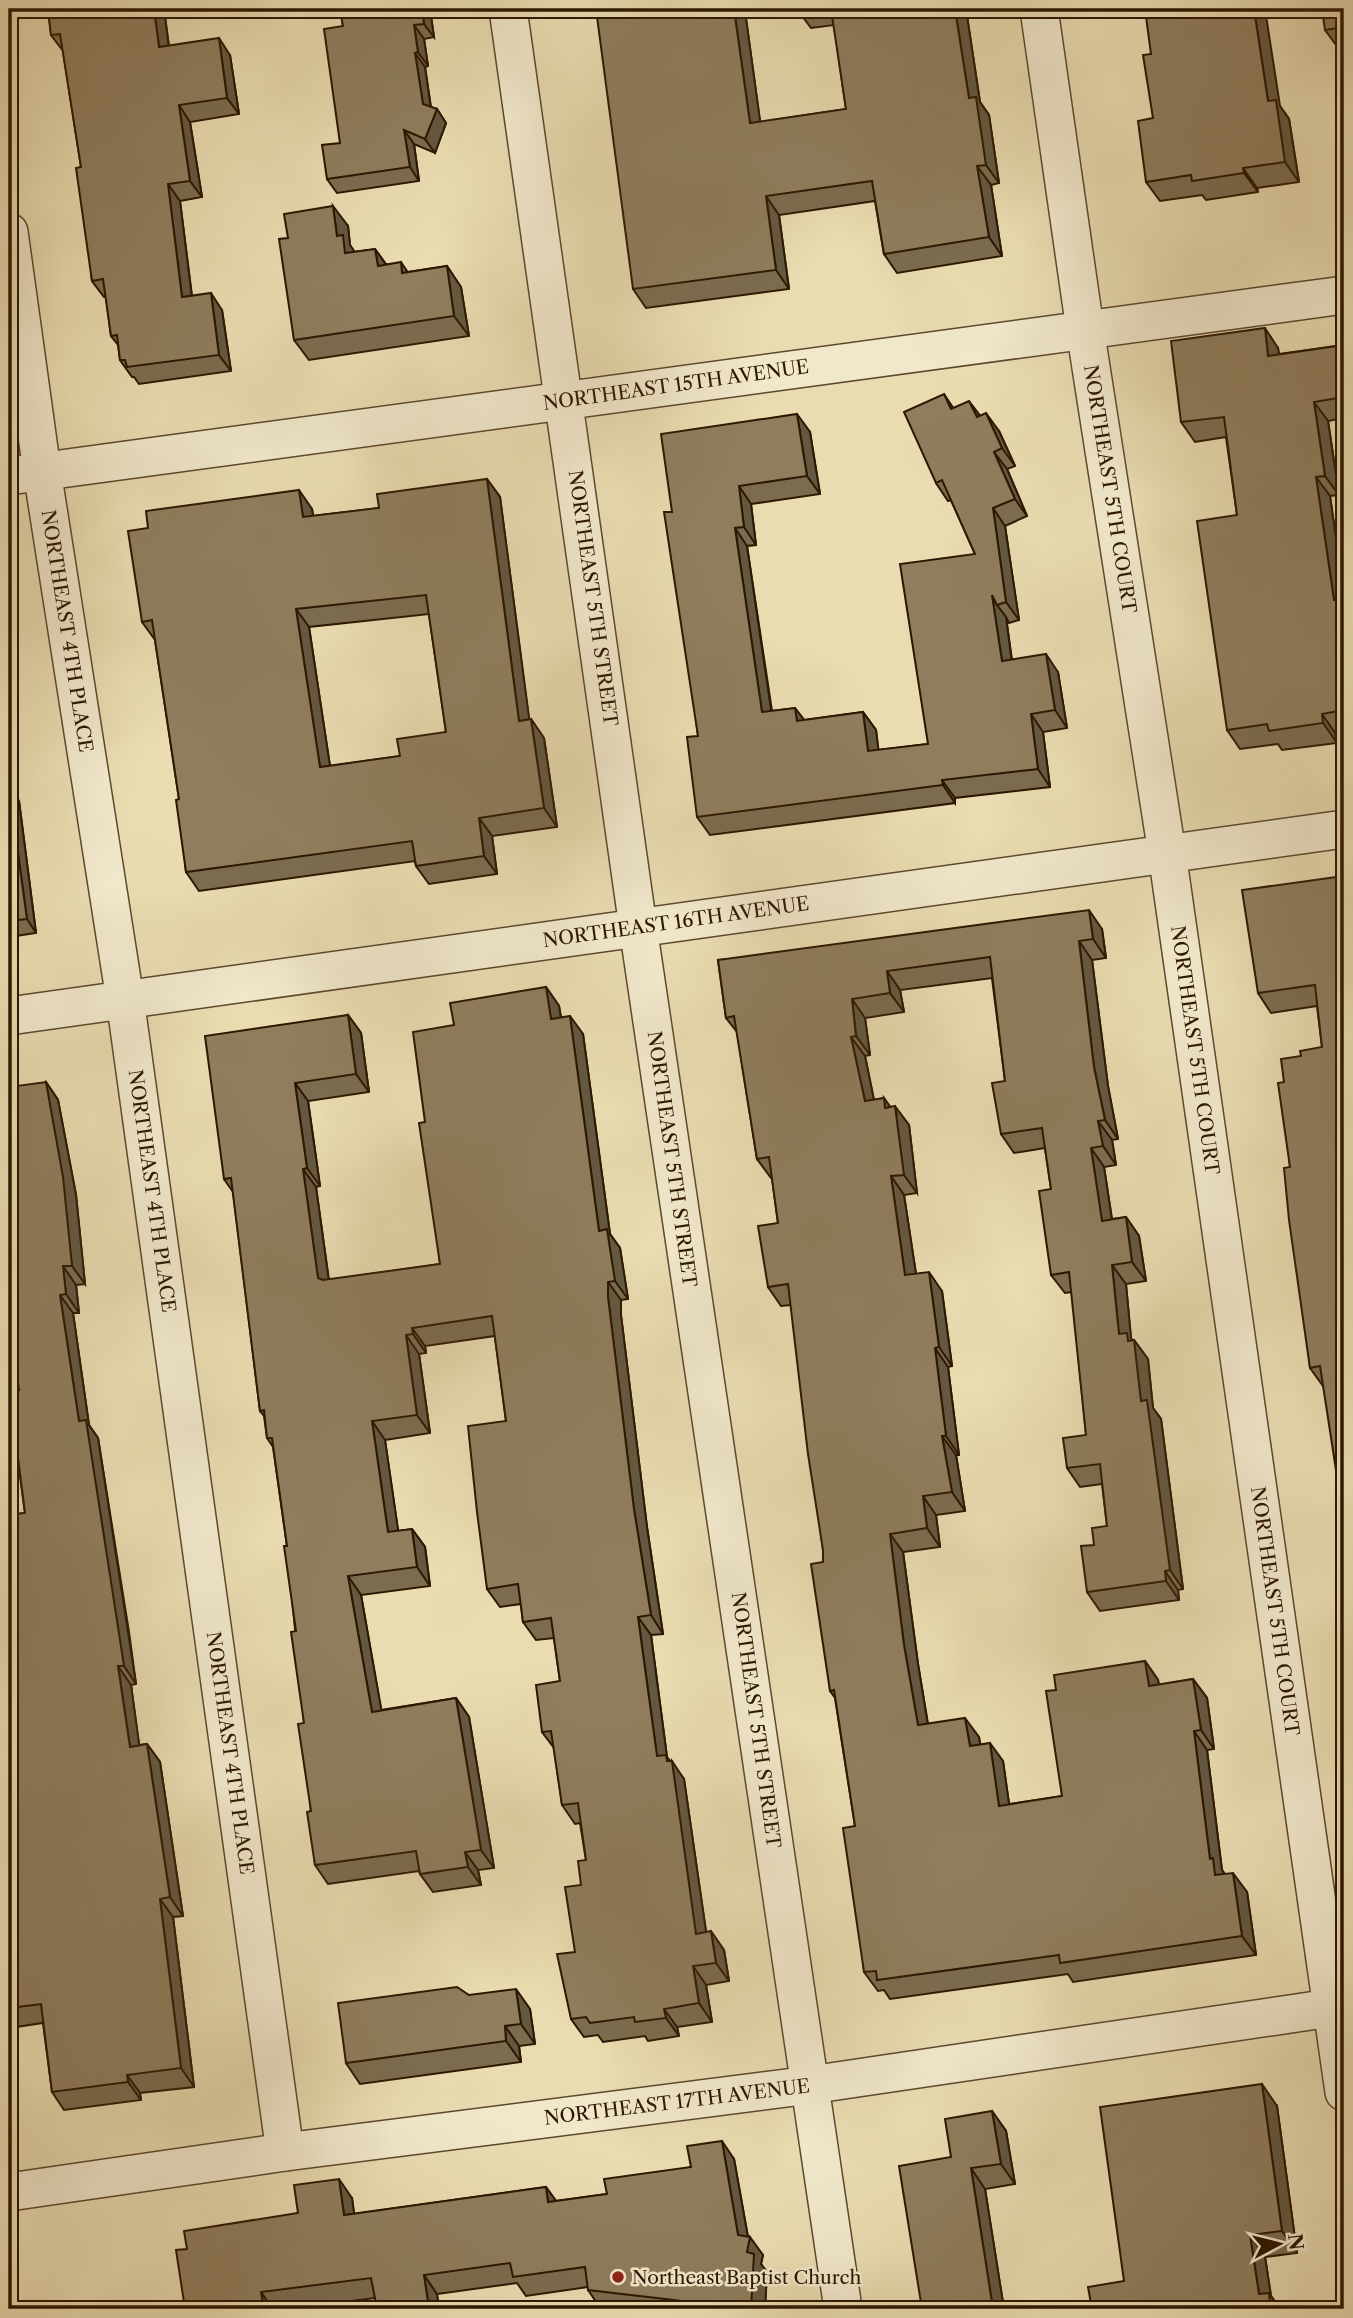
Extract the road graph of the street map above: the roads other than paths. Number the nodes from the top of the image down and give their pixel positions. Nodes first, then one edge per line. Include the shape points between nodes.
1 (508, 9) edge
2 (1039, 9) edge
3 (9, 232) edge
4 (1344, 295) edge
5 (1085, 330) junction
6 (565, 400) junction
7 (26, 474) edge
8 (1344, 829) edge
9 (1167, 853) junction
10 (638, 927) junction
11 (125, 999) junction
12 (9, 1016) edge
13 (1338, 2007) edge
14 (810, 2085) junction
15 (1344, 2092) edge
16 (285, 2152) junction
17 (9, 2192) edge
18 (843, 2309) edge

1 - 6 street, NORTHEAST 5TH STREET
2 - 5 street, NORTHEAST 5TH COURT
3 - 7 street, NORTHEAST 4TH PLACE
4 - 5 street, NORTHEAST 15TH AVENUE
5 - 6 street, NORTHEAST 15TH AVENUE
5 - 9 street, NORTHEAST 5TH COURT
6 - 7 street, NORTHEAST 15TH AVENUE
6 - 10 street, NORTHEAST 5TH STREET
7 - 11 street, NORTHEAST 4TH PLACE
8 - 9 street, NORTHEAST 16TH AVENUE
9 - 10 street, NORTHEAST 16TH AVENUE
9 - 13 street, NORTHEAST 5TH COURT
10 - 11 street, NORTHEAST 16TH AVENUE
10 - 14 street, NORTHEAST 5TH STREET
11 - 12 street, NORTHEAST 16TH AVENUE
11 - 16 street, NORTHEAST 4TH PLACE
13 - 14 street, NORTHEAST 17TH AVENUE
13 - 15 street, NORTHEAST 5TH COURT
14 - 16 street, NORTHEAST 17TH AVENUE
14 - 18 street, NORTHEAST 5TH STREET
16 - 17 street, NORTHEAST 17TH AVENUE

